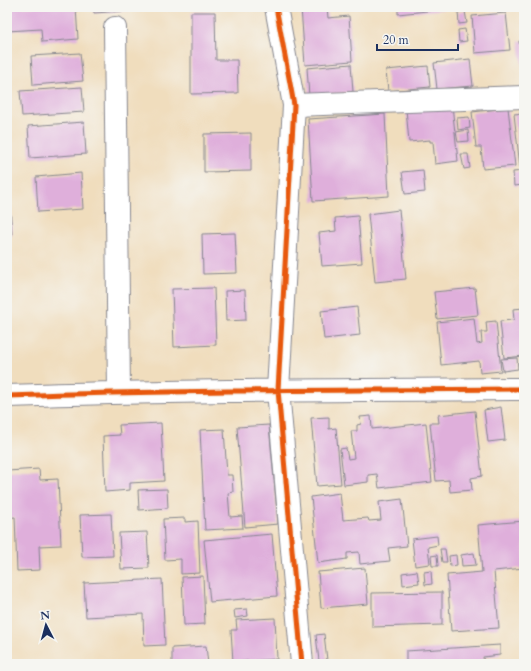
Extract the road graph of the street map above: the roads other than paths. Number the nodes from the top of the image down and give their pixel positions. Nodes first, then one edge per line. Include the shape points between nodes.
1 (276, 7) edge
2 (115, 28) dead end
3 (524, 97) edge
4 (294, 105) junction
5 (524, 389) edge
6 (278, 390) junction
7 (119, 392) junction
8 (7, 396) edge
9 (302, 664) edge

1 - 4 street
2 - 7 street
3 - 4 street
4 - 6 street
5 - 6 street
6 - 7 street
6 - 9 street
7 - 8 street

